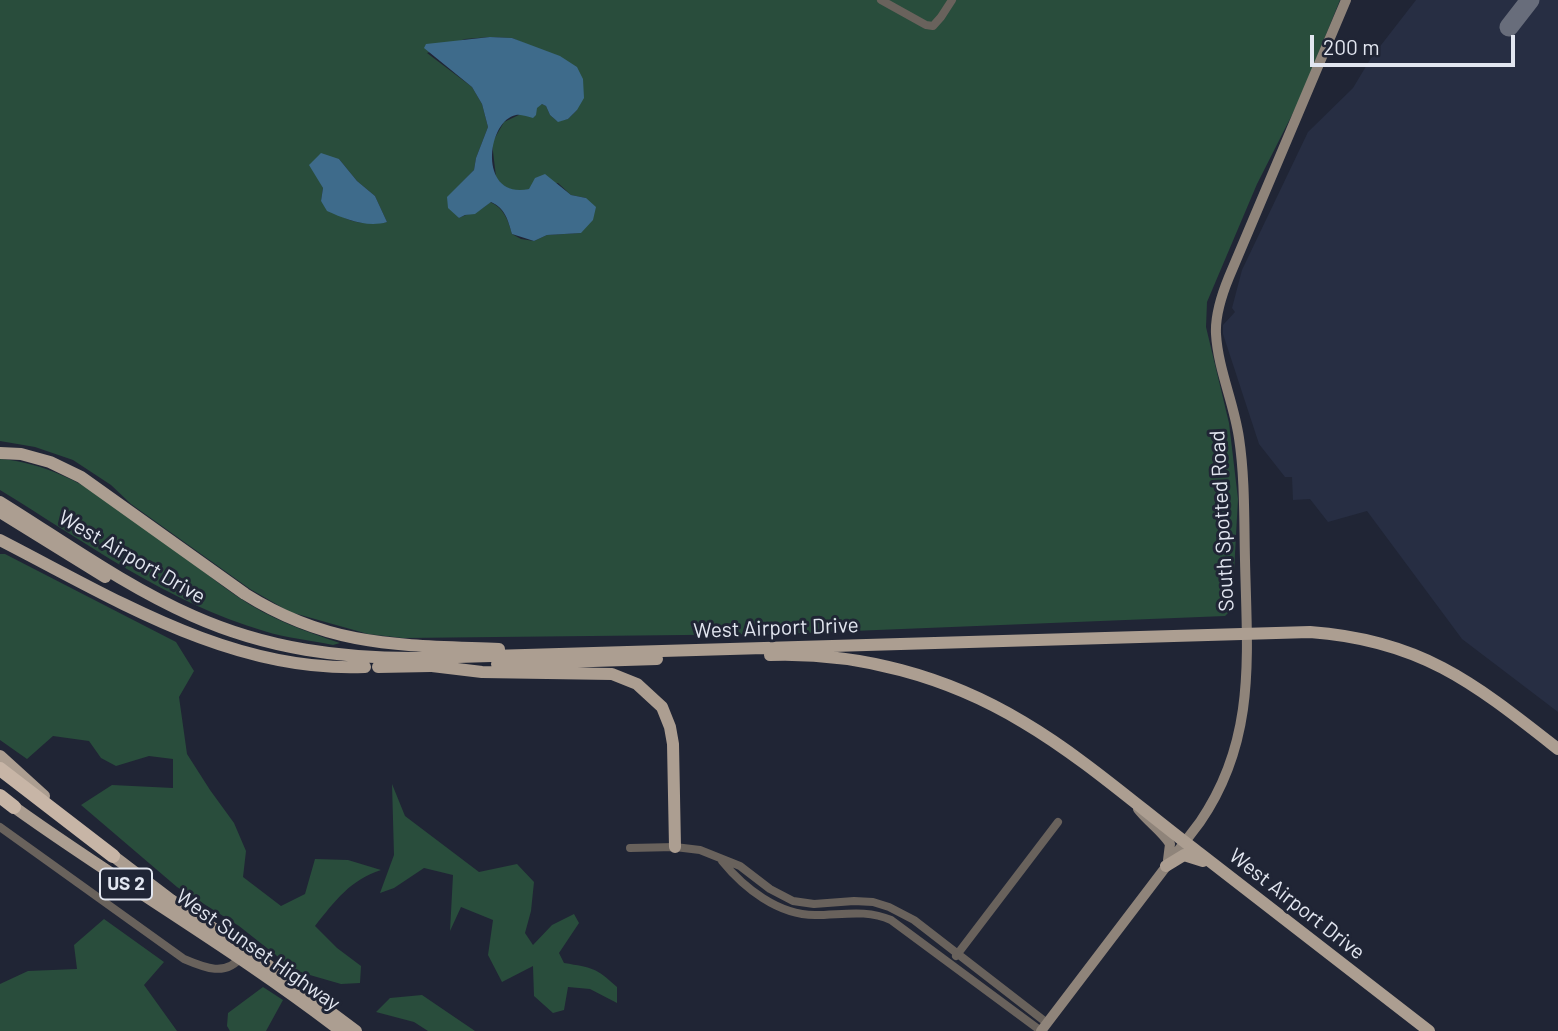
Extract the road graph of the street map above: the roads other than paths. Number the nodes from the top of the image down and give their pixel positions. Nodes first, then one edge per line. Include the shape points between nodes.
1 (881, 0) edge
2 (952, 0) edge
3 (1346, 0) edge
4 (0, 453) edge
5 (0, 502) edge
6 (0, 512) edge
7 (0, 540) edge
8 (1247, 635) junction
9 (576, 653) junction
10 (432, 666) junction
11 (365, 667) junction
12 (1558, 749) edge
13 (0, 757) edge
14 (0, 769) edge
15 (0, 796) edge
16 (1133, 802) junction
17 (14, 807) joint
18 (1058, 822) dead end
19 (0, 827) edge
20 (1184, 842) junction
21 (675, 847) junction
22 (630, 848) dead end
23 (113, 856) junction
24 (722, 861) junction
25 (1214, 865) junction
26 (1166, 866) junction
27 (793, 901) junction
28 (880, 904) junction
29 (789, 911) junction
30 (877, 915) junction
31 (243, 954) junction
32 (957, 955) junction
33 (951, 962) junction
34 (1043, 1028) edge
35 (341, 1031) edge
36 (356, 1031) edge
37 (1429, 1031) edge

1 - 2 street via 933,26
3 - 8 main road, South Spotted Road via 1229,277 1219,311 1219,354 1242,455
4 - 9 main road via 50,462 81,477 245,594 307,626 394,645
5 - 9 main road, West Airport Drive via 170,605 266,642 327,655 378,659
6 - 11 main road, West Airport Drive via 149,603 200,628 289,656
7 - 11 main road via 159,620 227,648 303,665
8 - 9 main road, West Airport Drive
8 - 12 main road, West Airport Drive via 1330,634 1393,646 1468,681
8 - 20 main road, South Spotted Road via 1246,702 1234,752 1207,812
10 - 11 main road, West Airport Drive
10 - 16 main road, West Airport Drive via 777,655 856,660 938,681 1000,708 1050,739
10 - 21 main road via 482,672 612,674 637,684 662,707 670,727
13 - 23 main road, West Sunset Highway
14 - 23 highway, US 2
15 - 17 highway
16 - 20 main road, West Airport Drive
16 - 26 main road via 1170,844
17 - 31 main road, West Sunset Highway / US 2 via 65,844
18 - 32 street
19 - 31 street via 184,959 222,970
20 - 25 main road, West Airport Drive
20 - 26 main road, South Spotted Road
21 - 22 street
21 - 24 street via 700,850
23 - 31 main road, West Sunset Highway / US 2
24 - 27 street via 740,866
24 - 29 street via 764,898
25 - 26 main road via 1186,855
25 - 37 main road, West Airport Drive
26 - 34 main road, South Spotted Road
27 - 28 street
27 - 29 street
28 - 30 street
28 - 32 street via 914,920
29 - 30 street
30 - 33 street via 899,924
31 - 35 main road, West Sunset Highway / US 2
31 - 36 main road, West Sunset Highway / US 2
32 - 33 street
32 - 34 street
33 - 34 street

